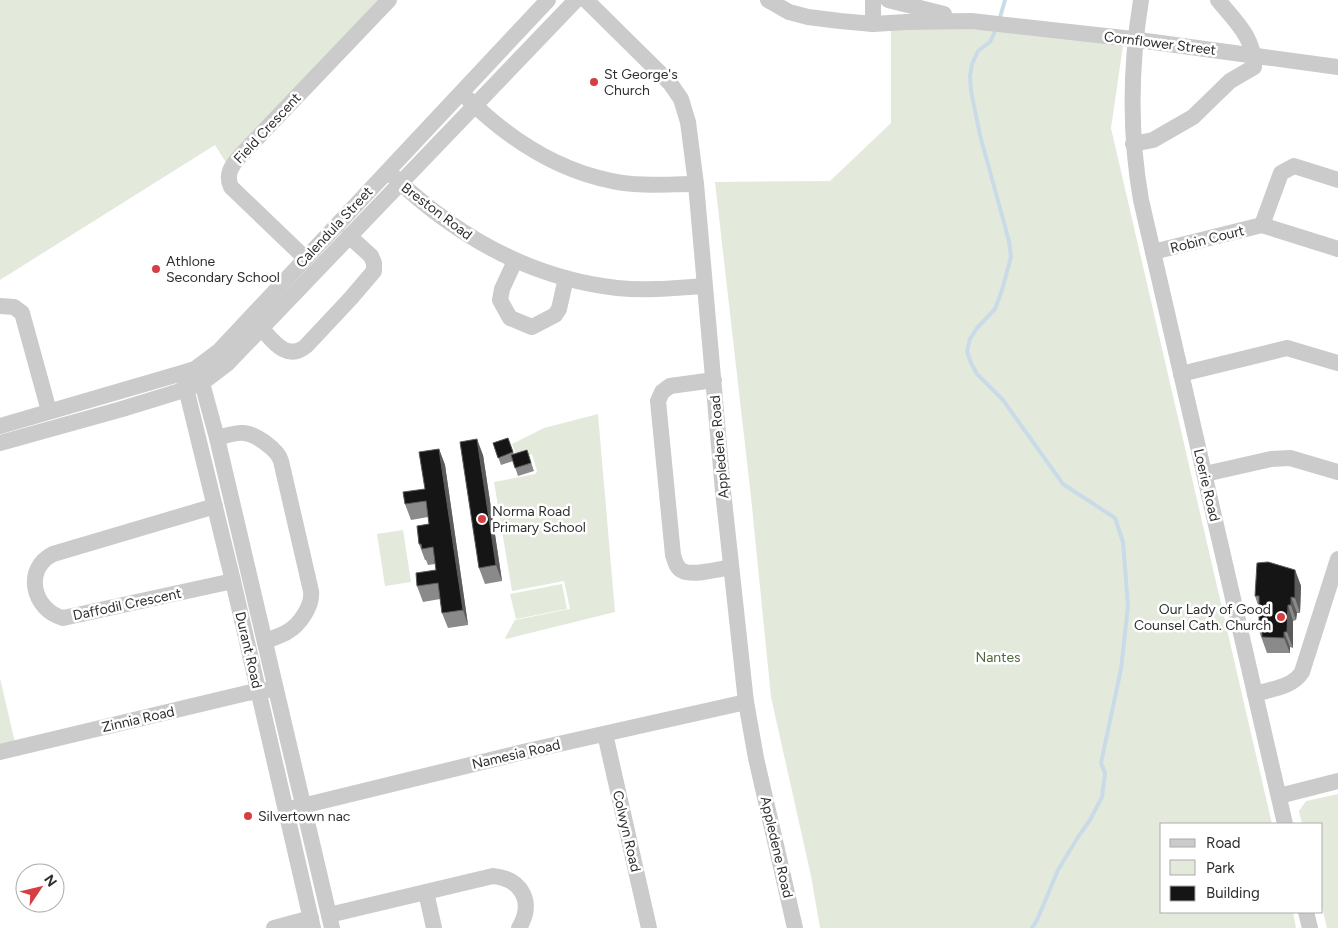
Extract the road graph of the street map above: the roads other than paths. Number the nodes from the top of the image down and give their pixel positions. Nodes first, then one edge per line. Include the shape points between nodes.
1 (389, 0) edge
2 (548, 0) edge
3 (576, 0) edge
4 (586, 0) edge
5 (768, 0) edge
6 (873, 0) edge
7 (888, 0) edge
8 (1141, 0) edge
9 (1218, 0) edge
10 (976, 22) junction
11 (873, 24) junction
12 (1136, 40) junction
13 (1254, 55) junction
14 (1338, 67) edge
15 (461, 92) junction
16 (475, 106) junction
17 (1133, 144) junction
18 (387, 171) junction
19 (1338, 180) edge
20 (400, 182) junction
21 (696, 184) junction
22 (1262, 225) junction
23 (349, 236) junction
24 (1338, 249) edge
25 (1153, 252) junction
26 (305, 258) junction
27 (515, 261) junction
28 (566, 278) junction
29 (705, 286) junction
30 (0, 306) edge
31 (261, 328) junction
32 (1338, 363) edge
33 (1181, 374) junction
34 (192, 378) junction
35 (714, 380) junction
36 (49, 411) junction
37 (0, 426) edge
38 (217, 438) junction
39 (0, 443) edge
40 (1338, 472) edge
41 (1205, 474) junction
42 (215, 506) junction
43 (241, 540) junction
44 (224, 544) junction
45 (1338, 559) edge
46 (731, 567) junction
47 (233, 581) junction
48 (265, 642) junction
49 (276, 689) junction
50 (258, 692) junction
51 (1255, 694) junction
52 (746, 702) junction
53 (605, 734) junction
54 (0, 752) edge
55 (1338, 781) edge
56 (1279, 796) junction
57 (303, 805) junction
58 (287, 810) junction
59 (1286, 823) edge
60 (426, 892) junction
61 (1306, 913) edge
62 (331, 921) edge
63 (312, 923) edge
64 (274, 928) edge
65 (434, 928) edge
66 (520, 928) edge
67 (649, 928) edge
68 (796, 928) edge
69 (1310, 928) edge

1 - 26 street, Field Crescent via 241,155 228,174 230,187 240,198
2 - 15 street, Calendula Street
3 - 16 street, Calendula Street
4 - 21 street, Appledene Road via 663,75 681,99 688,122
5 - 11 street via 789,12 808,17
6 - 11 street
7 - 10 street
8 - 12 street, Loerie Road
9 - 13 street via 1250,42
10 - 11 street
10 - 12 street, Cornflower Street
12 - 13 street, Cornflower Street
12 - 17 street, Loerie Road via 1131,114
13 - 14 street, Cornflower Street
13 - 17 street via 1254,67 1230,81 1193,117 1153,140
15 - 16 street
15 - 18 street, Calendula Street
16 - 20 street, Calendula Street
16 - 21 street via 525,146 584,173 638,184
17 - 25 street, Loerie Road
18 - 20 street, Breston Road
18 - 26 street, Calendula Street
19 - 22 street, Robin Court via 1294,166 1281,173
20 - 23 street, Calendula Street
20 - 27 street, Breston Road via 453,226
21 - 29 street, Appledene Road
22 - 24 street, Robin Court
22 - 25 street, Robin Court
23 - 31 street, Calendula Street
23 - 31 street, Calendula Street via 371,256 374,271 302,350 282,349
25 - 33 street, Loerie Road
26 - 34 street, Calendula Street
27 - 28 street, Breston Road
27 - 28 street via 500,300 510,318 532,327 555,315
28 - 29 street, Breston Road via 618,288
29 - 35 street, Appledene Road
30 - 36 street via 14,307 22,313
31 - 34 street, Calendula Street via 227,364
32 - 33 street via 1287,348
33 - 41 street, Loerie Road
34 - 36 street, Calendula Street
34 - 38 street, Durant Road
34 - 39 street, Calendula Street via 122,409
34 - 42 street, Durant Road
35 - 46 street, Appledene Road
35 - 46 street via 670,386 662,392 658,402 676,565 684,572 693,573
36 - 37 street, Calendula Street
38 - 43 street, Durant Road
38 - 48 street, Durant Road via 245,433 272,447 280,456 311,599 294,627
40 - 41 street via 1290,458 1271,459
41 - 51 street, Loerie Road
42 - 44 street, Durant Road
42 - 47 street, Daffodil Crescent via 53,554 38,567 34,578 37,594 47,610 63,618
43 - 44 street
43 - 48 street, Durant Road
44 - 47 street, Durant Road
45 - 51 street via 1298,679
46 - 52 street, Appledene Road
47 - 50 street, Durant Road
48 - 49 street, Durant Road
49 - 50 street, Zinnia Road
49 - 57 street, Durant Road
50 - 54 street, Zinnia Road
50 - 58 street, Durant Road
51 - 56 street, Loerie Road
52 - 53 street, Namesia Road
52 - 68 street, Appledene Road
53 - 57 street, Namesia Road
53 - 67 street, Colwyn Road
55 - 56 street
56 - 59 street, Loerie Road
57 - 58 street, Namesia Road
57 - 62 street, Durant Road
58 - 63 street, Durant Road
60 - 62 street
60 - 65 street
60 - 66 street via 494,876 504,877 522,891 527,907
61 - 69 street
63 - 64 street

